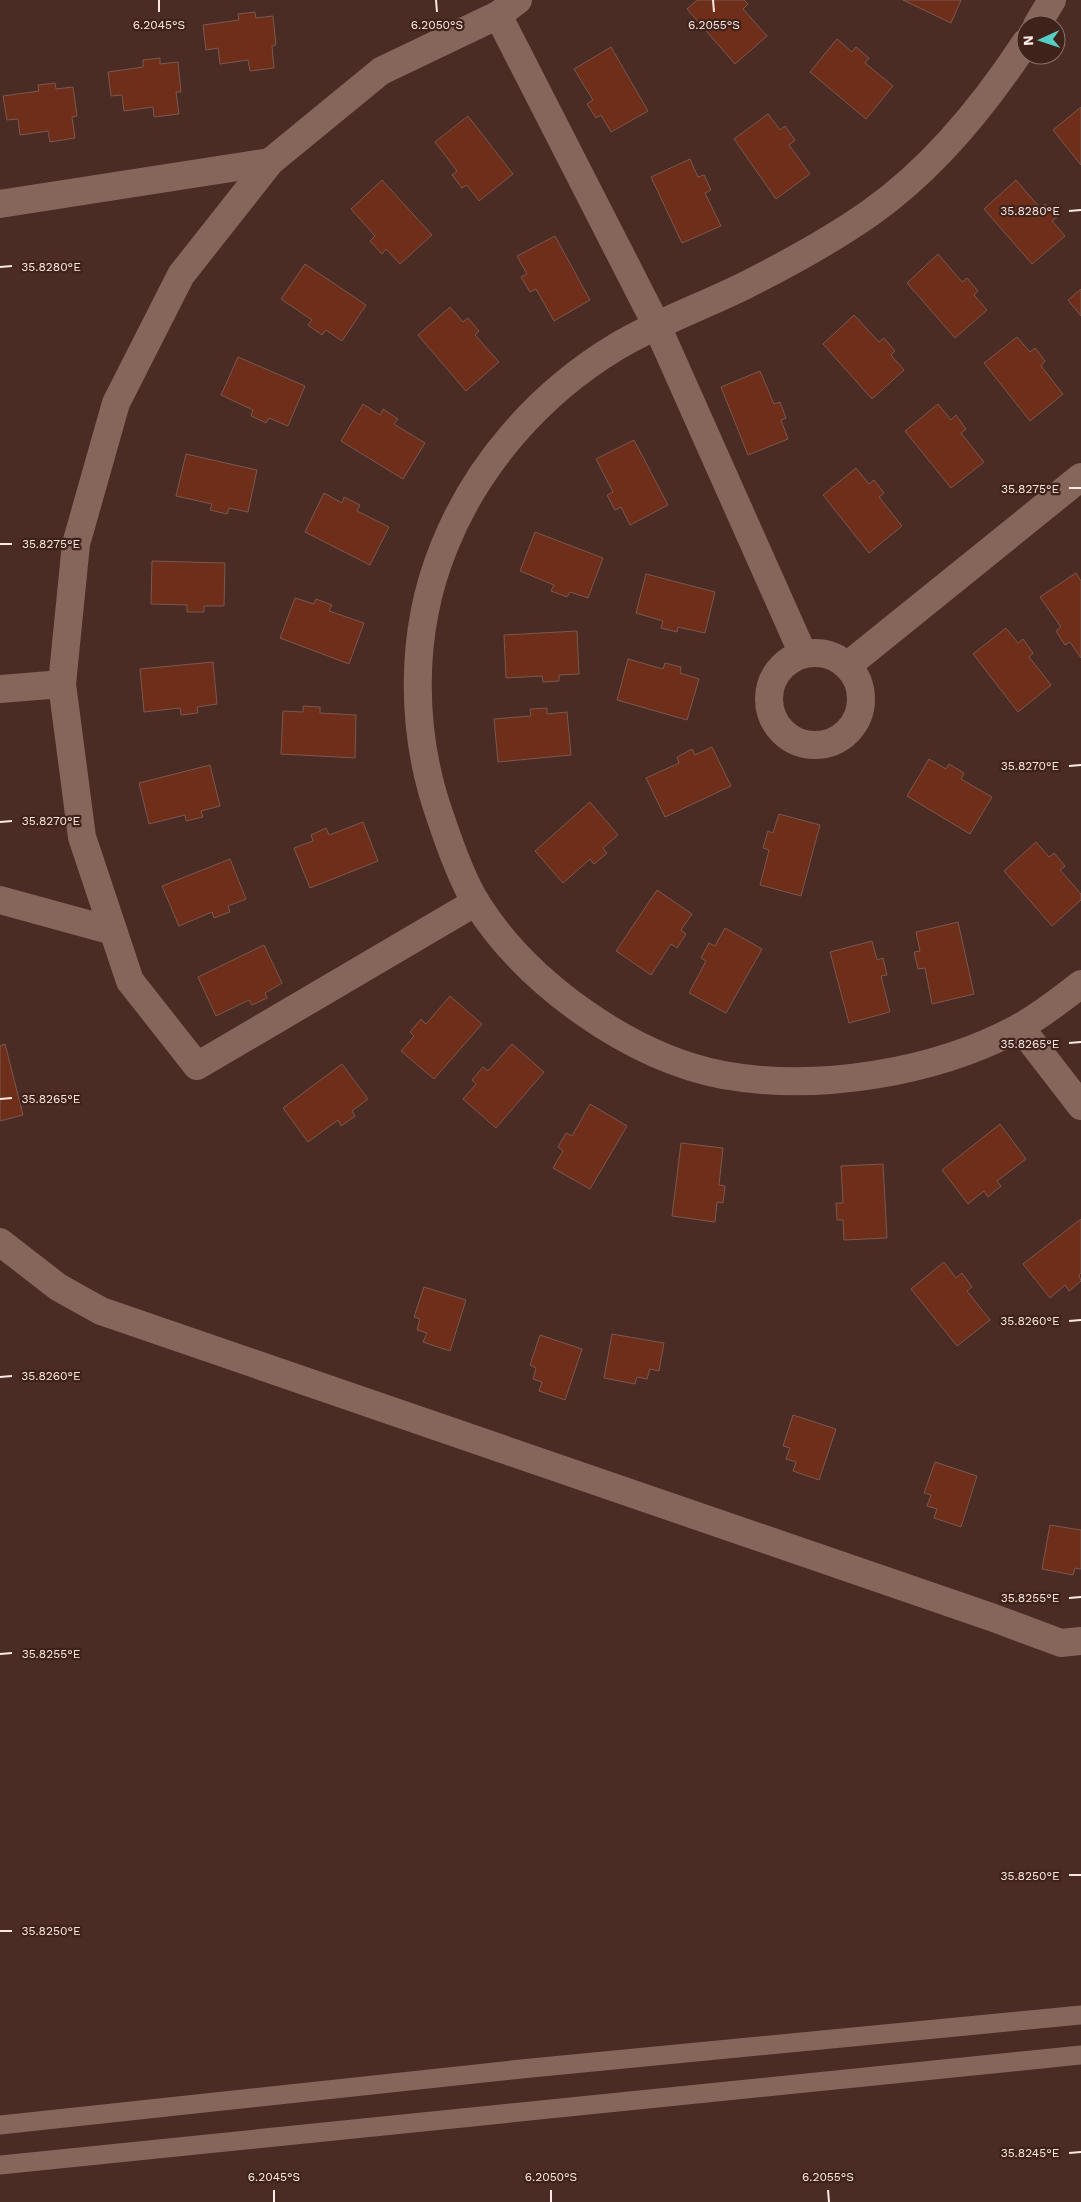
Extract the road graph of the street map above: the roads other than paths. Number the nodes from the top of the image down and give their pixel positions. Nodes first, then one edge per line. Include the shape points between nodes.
1 (1052, 0) edge
2 (508, 8) edge
3 (1043, 15) edge
4 (1016, 56) edge
5 (270, 162) junction
6 (0, 204) edge
7 (657, 326) junction
8 (1081, 477) edge
9 (803, 654) junction
10 (847, 666) junction
11 (62, 684) junction
12 (0, 689) edge
13 (0, 900) edge
14 (476, 902) junction
15 (113, 931) junction
16 (1081, 984) edge
17 (1020, 1027) junction
18 (1081, 1106) edge
19 (0, 1242) edge
20 (1081, 1641) edge
21 (1081, 2016) edge
22 (1081, 2055) edge
23 (0, 2125) edge
24 (0, 2165) edge

1 - 3 street
2 - 5 street via 382,70
2 - 7 street
4 - 7 street via 970,119 925,167 873,211 811,250
5 - 6 street
5 - 11 street via 181,275 116,403 76,544
7 - 9 street
7 - 14 street via 619,345 577,373 521,423 476,481 443,548 426,606 418,666 419,727 430,787 450,844
8 - 10 street
9 - 10 street via 819,653 834,657
9 - 10 street via 789,660 777,672 770,686 768,702 772,718 780,730 804,745 834,742 855,723 861,694
11 - 12 street
11 - 15 street via 82,837
13 - 15 street
14 - 15 street via 197,1066 130,981
14 - 17 street via 511,949 543,980 604,1026 658,1055 720,1074 778,1082 841,1080 961,1053
16 - 17 street
17 - 18 street
19 - 20 street via 58,1287 101,1311 1061,1643
21 - 23 lane via 521,2069
22 - 24 lane

